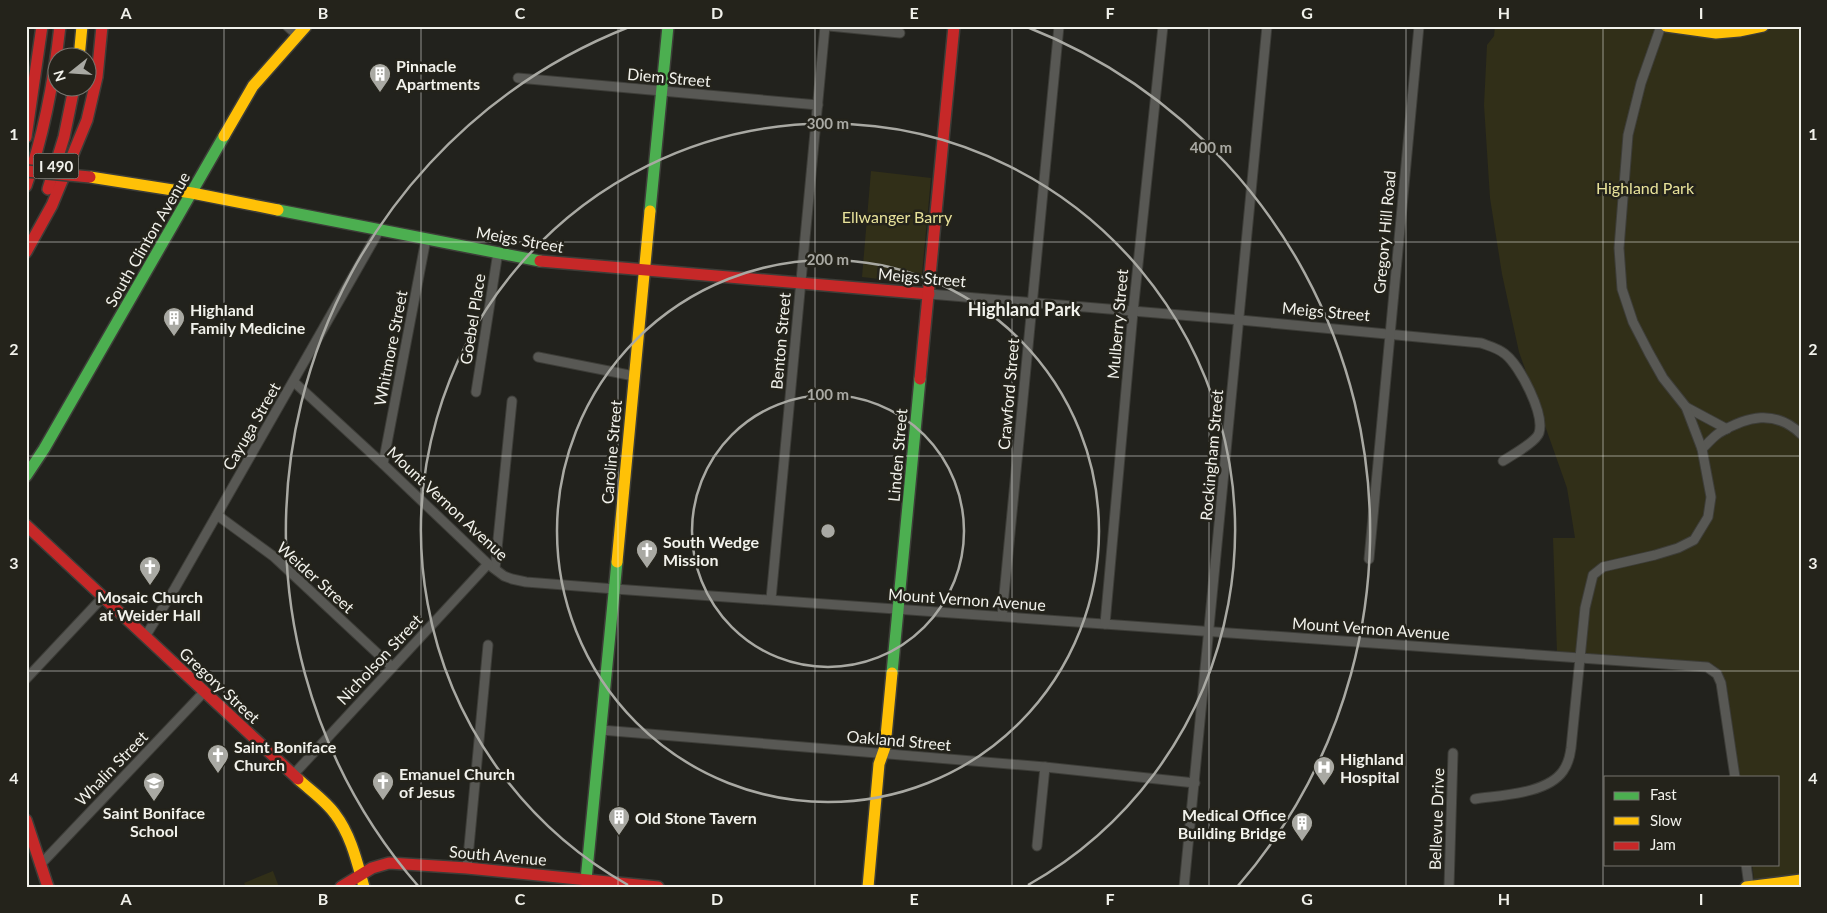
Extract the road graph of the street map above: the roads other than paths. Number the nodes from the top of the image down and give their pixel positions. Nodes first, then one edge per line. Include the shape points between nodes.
1 (42, 26) edge
2 (60, 26) edge
3 (82, 26) edge
4 (102, 26) edge
5 (287, 26) edge
6 (306, 26) edge
7 (668, 26) edge
8 (825, 26) edge
9 (830, 26) edge
10 (954, 26) edge
11 (1059, 26) edge
12 (1163, 26) edge
13 (1267, 26) edge
14 (1419, 26) edge
15 (1661, 26) edge
16 (1666, 26) edge
17 (1763, 26) edge
18 (900, 33) dead end
19 (298, 36) junction
20 (79, 48) edge
21 (518, 78) dead end
22 (662, 91) junction
23 (72, 98) edge
24 (818, 105) junction
25 (26, 137) edge
26 (26, 171) edge
27 (26, 186) edge
28 (192, 193) junction
29 (380, 229) junction
30 (426, 238) junction
31 (26, 242) edge
32 (26, 252) edge
33 (498, 252) junction
34 (644, 271) junction
35 (800, 283) junction
36 (929, 294) junction
37 (1031, 302) junction
38 (1133, 312) junction
39 (1240, 320) junction
40 (1390, 334) junction
41 (538, 357) dead end
42 (634, 376) junction
43 (294, 382) junction
44 (476, 392) dead end
45 (512, 401) dead end
46 (1686, 407) junction
47 (1727, 429) junction
48 (1801, 434) edge
49 (1702, 449) junction
50 (1503, 461) dead end
51 (384, 464) junction
52 (26, 476) edge
53 (217, 515) junction
54 (26, 525) edge
55 (1369, 559) dead end
56 (491, 566) junction
57 (614, 589) junction
58 (103, 597) junction
59 (771, 599) junction
60 (899, 609) junction
61 (1002, 616) junction
62 (1105, 624) junction
63 (1210, 632) junction
64 (145, 637) junction
65 (488, 646) dead end
66 (1579, 659) junction
67 (392, 667) junction
68 (26, 679) edge
69 (204, 692) junction
70 (600, 730) junction
71 (1453, 753) dead end
72 (883, 754) junction
73 (1045, 767) junction
74 (293, 775) junction
75 (1735, 776) edge
76 (1195, 783) junction
77 (1475, 799) dead end
78 (26, 820) edge
79 (1037, 846) dead end
80 (40, 865) junction
81 (1746, 866) edge
82 (468, 868) junction
83 (586, 880) junction
84 (1801, 880) edge
85 (362, 881) edge
86 (567, 882) edge
87 (1768, 885) edge
88 (1748, 886) edge
89 (48, 887) edge
90 (341, 887) edge
91 (658, 887) edge
92 (868, 887) edge
93 (1184, 887) edge
94 (1449, 887) edge

1 - 25 main road
2 - 27 main road, I 490 via 50,99
3 - 20 main road
4 - 32 main road via 96,84 84,127 52,204
5 - 19 street
6 - 19 main road, South Clinton Avenue
7 - 22 main road, Caroline Street
8 - 24 street, Benton Street
9 - 18 street
10 - 36 main road, Linden Street
11 - 37 street, Crawford Street
12 - 38 street, Mulberry Street
13 - 39 street, Rockingham Street
14 - 40 street, Gregory Hill Road
15 - 46 street via 1641,83 1628,135 1619,248 1622,290 1633,322 1663,378
16 - 17 main road via 1716,33
19 - 28 main road, South Clinton Avenue via 253,86
21 - 22 street, Diem Street
22 - 24 street, Diem Street
22 - 34 main road, Caroline Street
23 - 31 main road, I 490 via 55,169
24 - 35 street, Benton Street
26 - 28 main road, Meigs Street, bridge
28 - 29 main road, Meigs Street
28 - 52 main road, South Clinton Avenue
29 - 30 main road, Meigs Street
29 - 43 street, Cayuga Street
30 - 33 main road, Meigs Street
30 - 51 street, Whitmore Street
33 - 34 main road, Meigs Street via 546,262
33 - 44 street, Goebel Place
34 - 35 main road, Meigs Street
34 - 42 main road, Caroline Street
35 - 36 main road, Meigs Street
35 - 59 street, Benton Street
36 - 37 street, Meigs Street
36 - 60 main road, Linden Street
37 - 38 street, Meigs Street
37 - 61 street, Crawford Street
38 - 39 street, Meigs Street
38 - 62 street, Mulberry Street
39 - 40 street, Meigs Street
39 - 63 street, Rockingham Street
40 - 50 street, Meigs Street via 1480,343 1498,350 1516,365 1532,398 1539,433
40 - 55 street, Gregory Hill Road
41 - 42 street
42 - 57 main road, Caroline Street
43 - 51 street, Mount Vernon Avenue
43 - 53 street, Cayuga Street
45 - 56 street
46 - 47 street
46 - 49 street
47 - 48 street via 1748,419 1778,418
47 - 49 street
49 - 66 street via 1711,497 1708,517 1701,530 1694,540 1678,548 1603,567 1593,575
51 - 56 street, Mount Vernon Avenue
53 - 64 street, Cayuga Street
53 - 67 street, Weider Street via 272,556
54 - 58 main road, Gregory Street
56 - 57 street, Mount Vernon Avenue via 512,580
56 - 67 street, Nicholson Street
57 - 59 street, Mount Vernon Avenue
57 - 70 main road, Caroline Street
58 - 64 main road, Gregory Street
58 - 68 street
59 - 60 street, Mount Vernon Avenue
60 - 61 street, Mount Vernon Avenue
60 - 72 main road, Linden Street
61 - 62 street, Mount Vernon Avenue
62 - 63 street, Mount Vernon Avenue
63 - 66 street, Mount Vernon Avenue
63 - 76 street, Rockingham Street
64 - 69 main road, Gregory Street
65 - 82 street
66 - 75 street, Mount Vernon Avenue via 1703,666 1714,671 1721,683
66 - 77 street via 1572,748 1563,772 1554,780 1529,790
67 - 74 street, Nicholson Street
69 - 74 main road, Gregory Street
69 - 80 street, Whalin Street
70 - 72 street, Oakland Street
70 - 83 main road, Caroline Street
71 - 94 street, Bellevue Drive
72 - 73 street, Oakland Street
72 - 92 main road, Linden Street via 879,764
73 - 76 street, Oakland Street
73 - 79 street
74 - 85 main road, Gregory Street via 321,798 342,822
76 - 93 street, Rockingham Street
78 - 80 main road
80 - 89 main road
81 - 88 street
82 - 85 main road, South Avenue via 379,864
82 - 86 main road, South Avenue
83 - 86 main road, South Avenue
83 - 91 main road, South Avenue
84 - 87 main road
85 - 90 main road, South Avenue
87 - 88 main road

